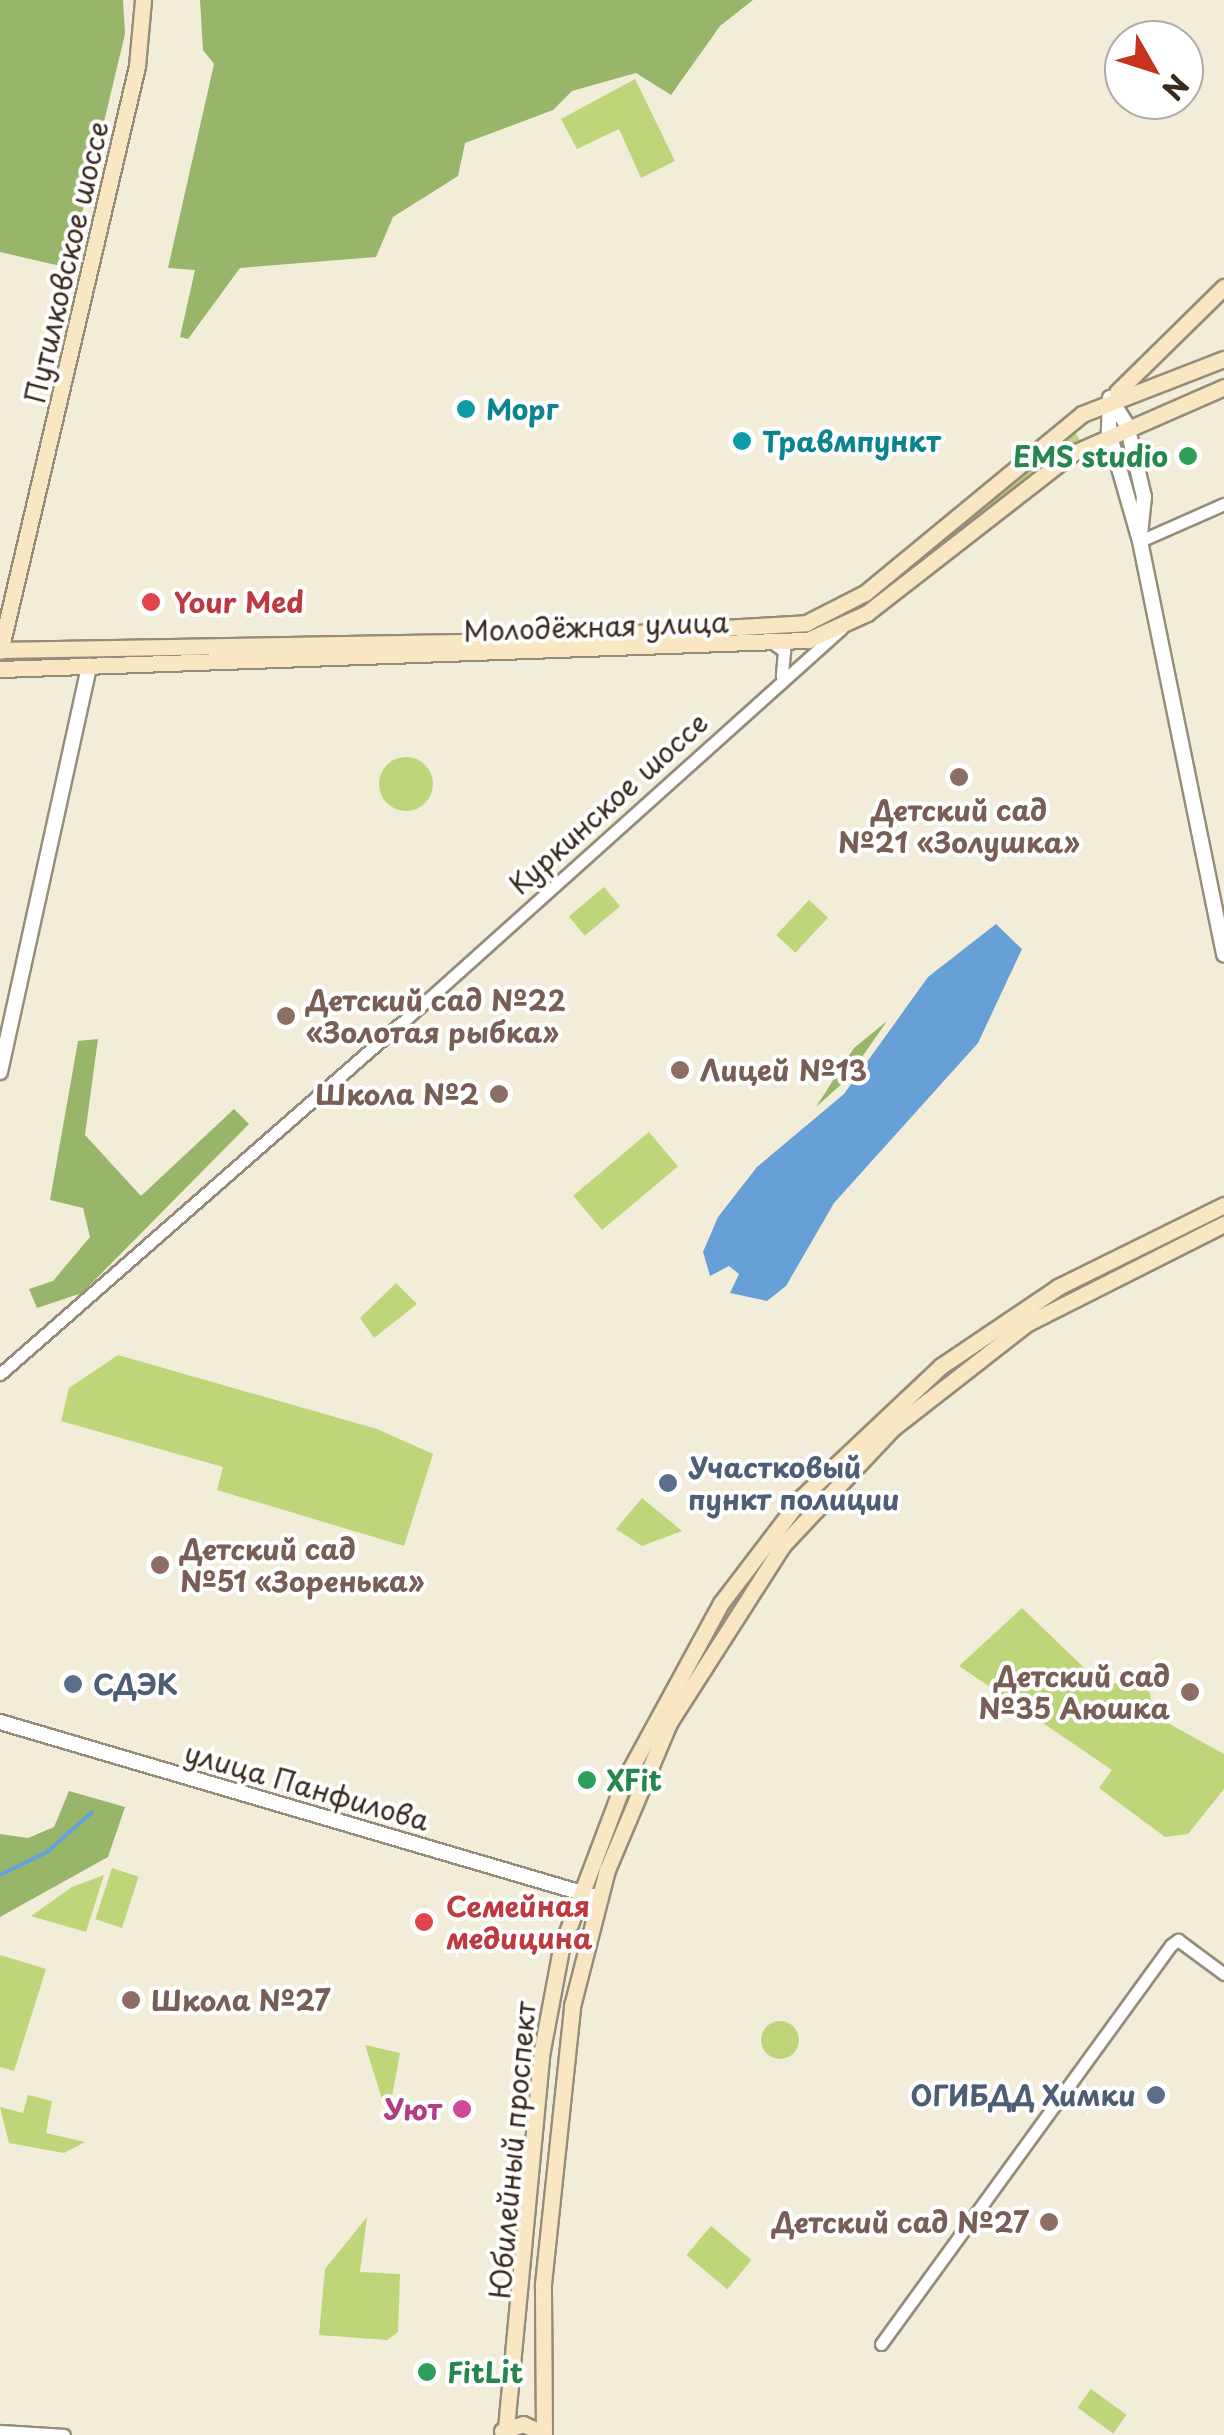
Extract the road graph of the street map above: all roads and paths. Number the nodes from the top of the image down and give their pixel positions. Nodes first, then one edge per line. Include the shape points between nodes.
1 (143, 0) edge
2 (1224, 287) edge
3 (1224, 359) edge
4 (1224, 387) edge
5 (1110, 398) junction
6 (1127, 425) junction
7 (1109, 434) junction
8 (1224, 504) edge
9 (1140, 541) junction
10 (846, 625) junction
11 (773, 643) junction
12 (0, 651) edge
13 (89, 666) junction
14 (0, 669) edge
15 (781, 680) junction
16 (1224, 955) edge
17 (0, 1072) edge
18 (1224, 1205) edge
19 (1224, 1224) edge
20 (0, 1374) edge
21 (0, 1722) edge
22 (578, 1892) junction
23 (599, 1898) junction
24 (1224, 1974) edge
25 (881, 2344) dead end
26 (0, 2431) edge
27 (503, 2432) edge
28 (544, 2434) edge
29 (64, 2435) edge

1 - 12 main road, Путилковское шоссе via 137,66
2 - 5 main road
3 - 5 main road
4 - 6 main road, Молодёжная улица
5 - 6 street
5 - 7 street
5 - 12 main road, Молодёжная улица via 1034,449 865,593 806,623 496,641
6 - 7 main road, Молодёжная улица
6 - 9 street via 1144,497
7 - 9 street
7 - 10 main road, Молодёжная улица
8 - 9 street
9 - 16 street
10 - 11 main road, Молодёжная улица
10 - 15 street, Куркинское шоссе
11 - 13 main road, Молодёжная улица
11 - 15 street via 784,651
13 - 14 main road, Молодёжная улица
13 - 17 street
15 - 20 street, Куркинское шоссе
18 - 22 main road, Юбилейный проспект via 1017,1310 837,1459 721,1603 625,1779
19 - 23 main road, Юбилейный проспект via 1065,1300 990,1349 814,1507 739,1606 669,1723
21 - 22 street, улица Панфилова
22 - 23 street, улица Панфилова
22 - 27 main road, Юбилейный проспект via 542,2050
23 - 28 main road, Юбилейный проспект via 558,2103 537,2382
24 - 25 street via 1178,1940 1171,1945
26 - 29 street
27 - 28 main road, Юбилейный проспект

